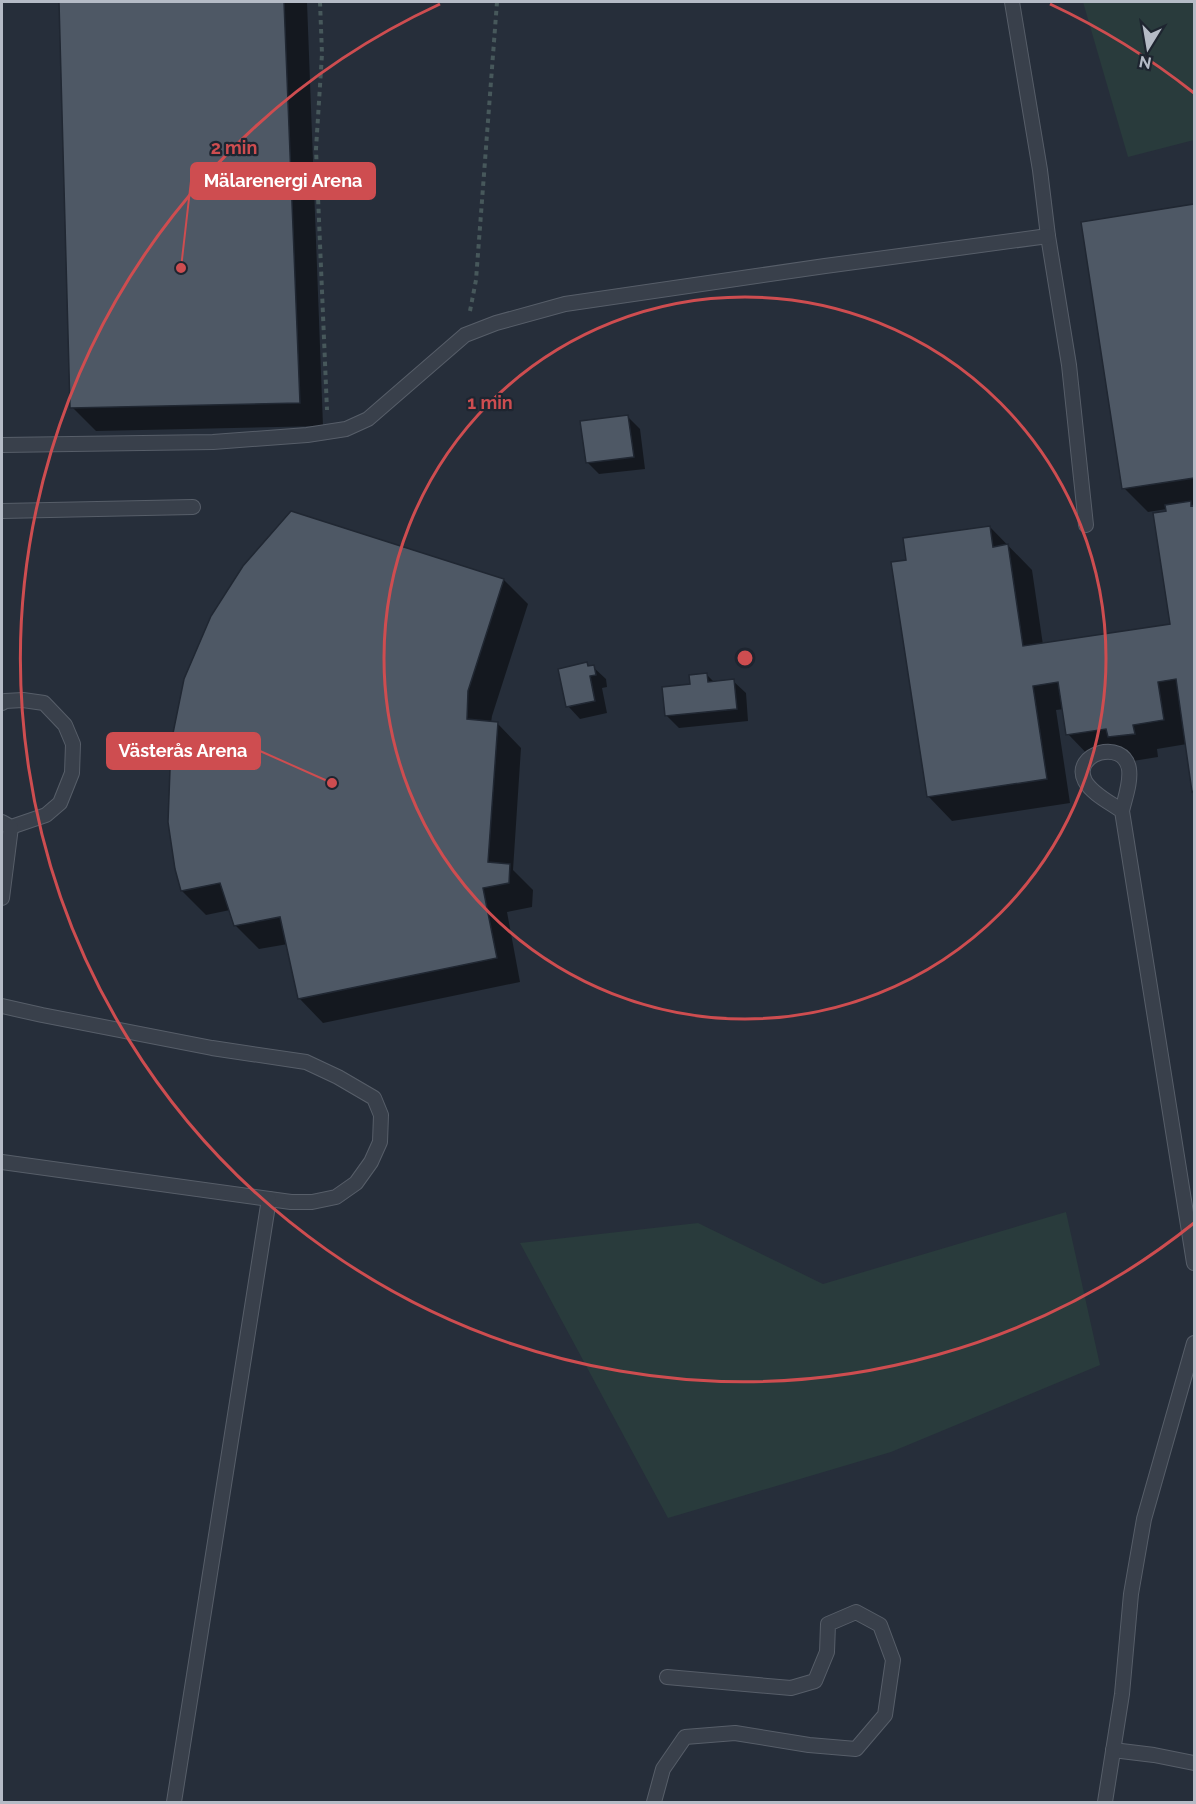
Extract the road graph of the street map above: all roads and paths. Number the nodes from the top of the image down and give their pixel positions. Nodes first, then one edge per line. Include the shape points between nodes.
1 (320, 2) edge
2 (497, 2) edge
3 (1012, 2) edge
4 (1048, 236) junction
5 (465, 335) junction
6 (333, 431) junction
7 (2, 445) edge
8 (193, 507) dead end
9 (2, 512) edge
10 (1086, 525) dead end
11 (2, 703) edge
12 (1122, 811) dead end
13 (6, 825) edge
14 (2, 898) edge
15 (2, 1006) edge
16 (2, 1162) edge
17 (270, 1199) junction
18 (1194, 1263) edge
19 (1194, 1343) edge
20 (667, 1677) dead end
21 (1113, 1750) junction
22 (1194, 1763) edge
23 (174, 1803) edge
24 (654, 1803) edge
25 (1105, 1803) edge

1 - 6 path via 322,54 316,149 326,407
2 - 5 path via 476,280
3 - 4 lane
4 - 5 lane via 565,304
4 - 10 lane via 1069,365
5 - 6 lane via 368,419
6 - 7 lane via 213,442
8 - 9 lane
11 - 13 lane via 44,703 65,725 73,744 72,773 60,803 46,815
12 - 18 lane
13 - 14 lane
15 - 17 lane via 212,1048 306,1062 374,1098 381,1115 380,1142 356,1183 336,1197 312,1202
16 - 17 lane
17 - 23 lane
19 - 21 lane via 1144,1519
20 - 24 lane via 791,1688 815,1681 827,1652 828,1624 856,1612 880,1625 893,1660 885,1715 856,1749 735,1733 685,1737 663,1769
21 - 22 lane
21 - 25 lane

